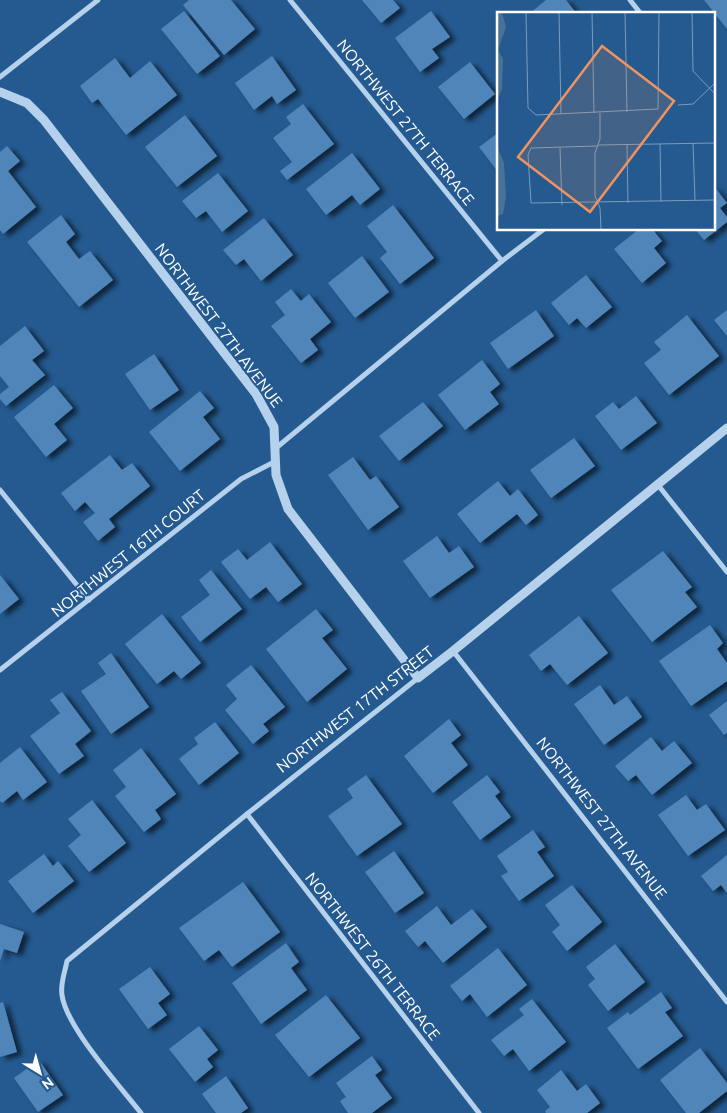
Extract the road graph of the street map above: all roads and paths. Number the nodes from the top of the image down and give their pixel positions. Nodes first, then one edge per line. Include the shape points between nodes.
1 (98, 0) edge
2 (290, 0) edge
3 (630, 0) edge
4 (639, 12) edge
5 (0, 77) edge
6 (0, 92) edge
7 (543, 230) edge
8 (502, 260) junction
9 (727, 428) edge
10 (276, 448) junction
11 (276, 461) junction
12 (658, 485) junction
13 (0, 490) edge
14 (727, 572) edge
15 (89, 600) junction
16 (453, 651) junction
17 (0, 670) edge
18 (418, 678) junction
19 (247, 814) junction
20 (727, 1002) edge
21 (141, 1113) edge
22 (479, 1113) edge

1 - 5 street
2 - 8 street, NORTHWEST 27TH TERRACE
3 - 4 street
6 - 10 street, NORTHWEST 27TH AVENUE via 27,104 56,135 256,394 274,426
7 - 8 street
8 - 10 street
9 - 12 street, NORTHWEST 17TH STREET
10 - 11 street, NORTHWEST 27TH AVENUE
11 - 15 street, NORTHWEST 16TH COURT via 241,479
11 - 18 street, NORTHWEST 27TH AVENUE via 276,475 288,509
12 - 14 street
12 - 16 street, NORTHWEST 17TH STREET
13 - 15 street
15 - 17 street, NORTHWEST 16TH COURT
16 - 18 street, NORTHWEST 17TH STREET
16 - 20 street, NORTHWEST 27TH AVENUE
18 - 19 street, NORTHWEST 17TH STREET
19 - 21 street, NORTHWEST 17TH STREET via 67,961 62,996 69,1016
19 - 22 street, NORTHWEST 26TH TERRACE

